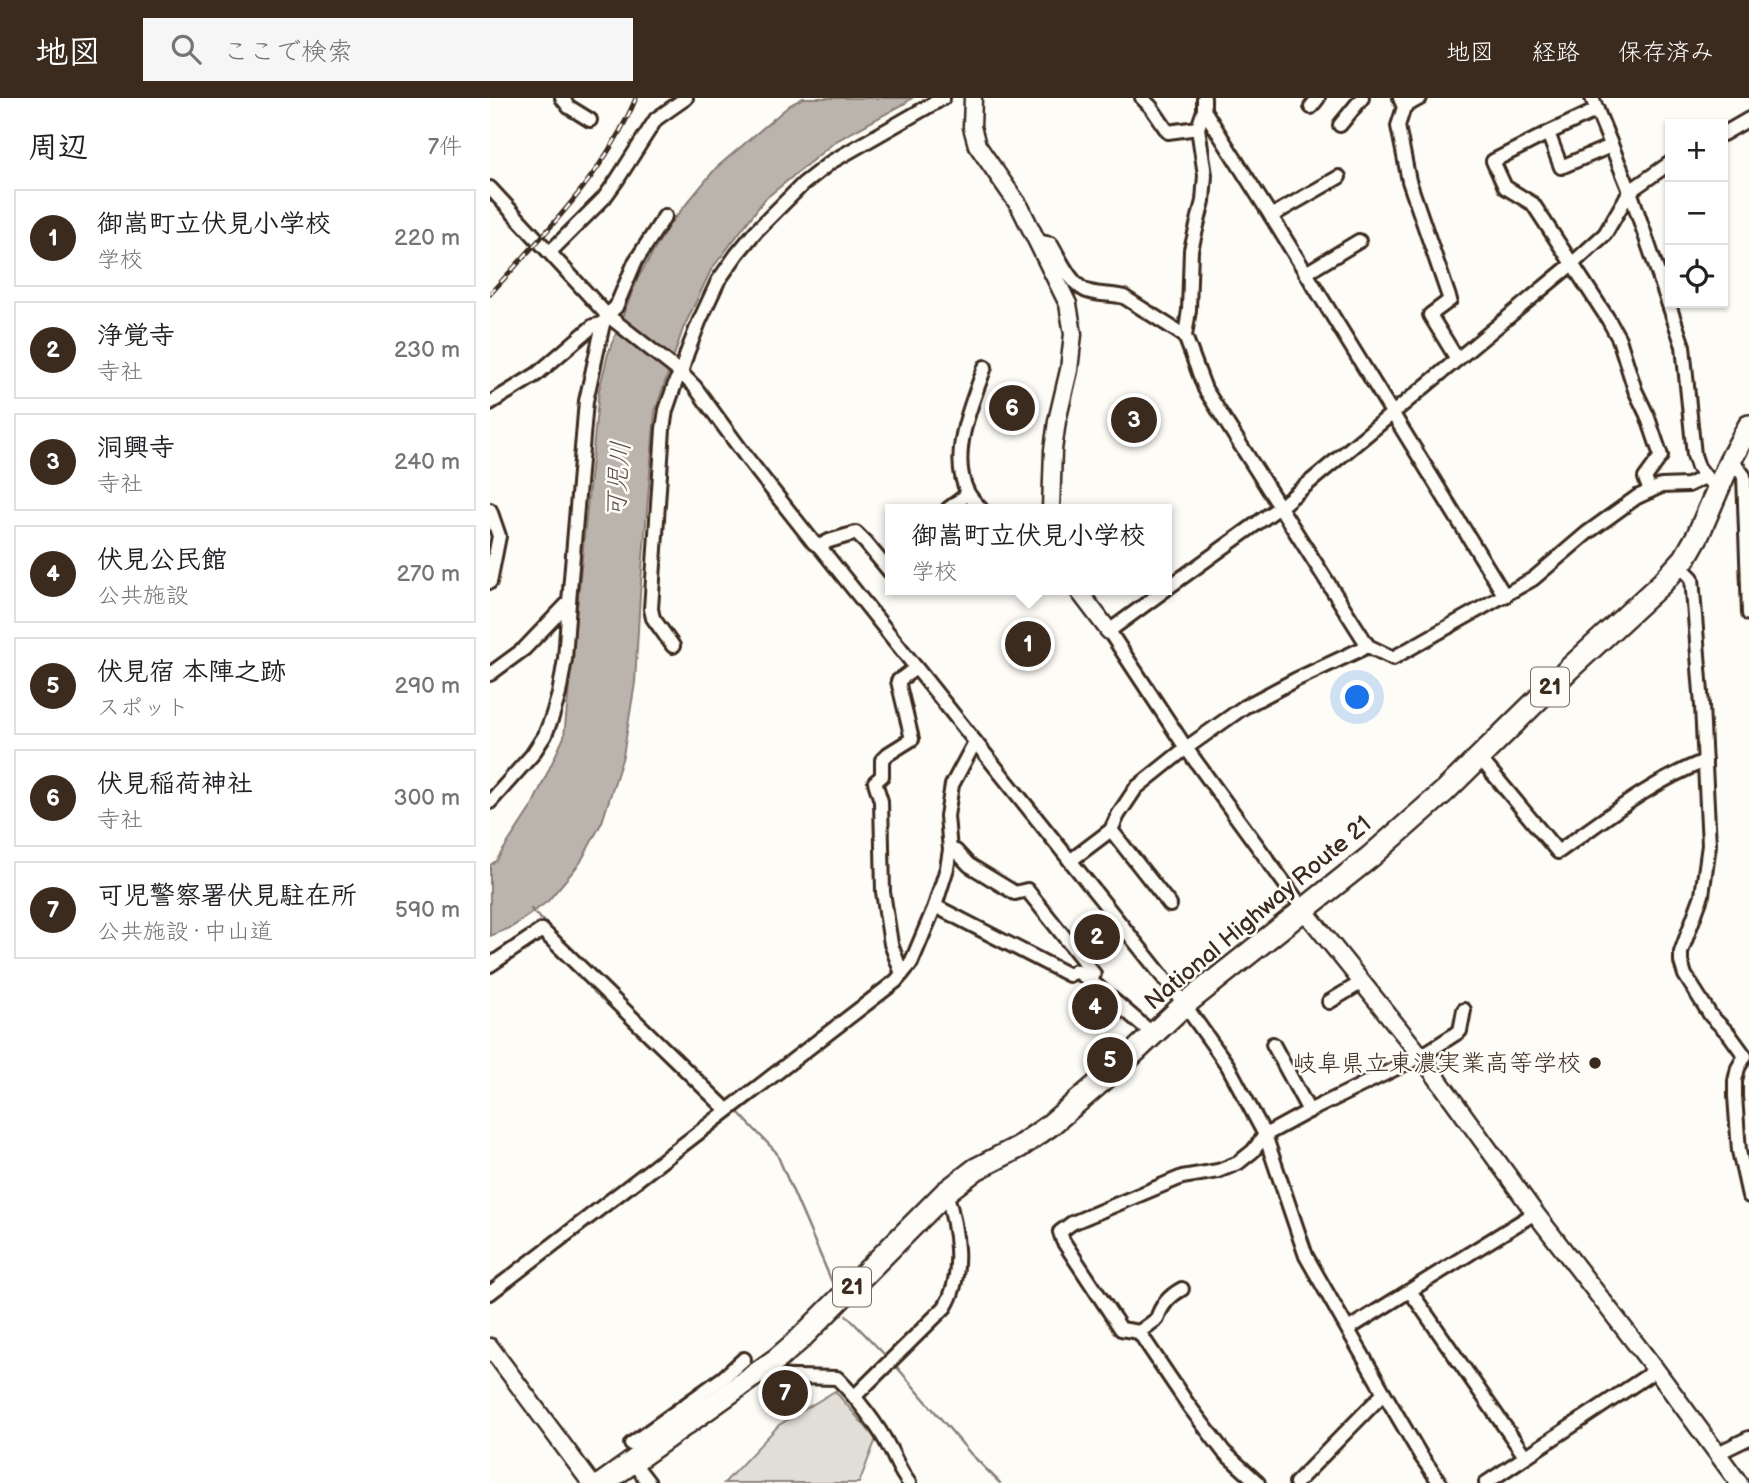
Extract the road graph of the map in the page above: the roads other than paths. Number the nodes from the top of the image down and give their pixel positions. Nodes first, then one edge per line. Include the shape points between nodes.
1 (562, 98) edge
2 (686, 98) edge
3 (943, 98) edge
4 (973, 98) edge
5 (1142, 98) edge
6 (1362, 98) edge
7 (1420, 98) edge
8 (1402, 102) edge
9 (1204, 104) edge
10 (1594, 104) edge
11 (1749, 119) edge
12 (590, 120) dead end
13 (1340, 125) dead end
14 (1198, 128) junction
15 (1728, 131) edge
16 (1548, 134) junction
17 (1611, 146) junction
18 (1665, 166) edge
19 (1339, 177) dead end
20 (490, 188) edge
21 (1630, 191) junction
22 (495, 203) edge
23 (665, 216) dead end
24 (1271, 216) junction
25 (1036, 241) junction
26 (1359, 241) dead end
27 (550, 252) junction
28 (1572, 264) junction
29 (1306, 273) junction
30 (605, 319) junction
31 (1185, 336) junction
32 (1457, 359) junction
33 (985, 367) dead end
34 (681, 373) junction
35 (490, 403) edge
36 (1392, 414) junction
37 (1749, 426) edge
38 (1731, 458) junction
39 (1711, 483) junction
40 (1650, 491) junction
41 (968, 494) junction
42 (955, 504) edge
43 (977, 504) edge
44 (1051, 504) edge
45 (1281, 506) junction
46 (490, 510) edge
47 (819, 546) junction
48 (1679, 565) junction
49 (885, 566) edge
50 (490, 582) edge
51 (1172, 585) edge
52 (1081, 595) edge
53 (1158, 595) edge
54 (1504, 596) junction
55 (569, 602) junction
56 (1749, 614) edge
57 (1109, 631) junction
58 (673, 646) dead end
59 (1368, 646) junction
60 (916, 668) junction
61 (490, 674) edge
62 (975, 742) junction
63 (1186, 748) junction
64 (1479, 757) junction
65 (1704, 761) junction
66 (490, 802) edge
67 (1111, 830) junction
68 (950, 850) junction
69 (1070, 861) junction
70 (1170, 905) dead end
71 (934, 906) junction
72 (1304, 911) junction
73 (490, 965) edge
74 (902, 974) junction
75 (1091, 981) junction
76 (1362, 982) junction
77 (1329, 1002) dead end
78 (1184, 1005) junction
79 (1464, 1010) dead end
80 (1153, 1034) junction
81 (1273, 1044) dead end
82 (1747, 1054) edge
83 (1421, 1056) junction
84 (726, 1110) junction
85 (1309, 1111) junction
86 (1265, 1135) junction
87 (946, 1192) junction
88 (1749, 1196) edge
89 (1535, 1213) junction
90 (1182, 1289) dead end
91 (1410, 1291) junction
92 (490, 1293) edge
93 (1348, 1329) junction
94 (1139, 1332) junction
95 (490, 1347) edge
96 (749, 1368) junction
97 (1656, 1370) junction
98 (1384, 1393) junction
99 (855, 1396) junction
100 (1749, 1438) edge
101 (632, 1453) junction
102 (1718, 1453) junction
103 (1525, 1456) junction
104 (591, 1483) edge
105 (603, 1483) edge
106 (649, 1483) edge
107 (909, 1483) edge
108 (1258, 1483) edge
109 (1296, 1483) edge
110 (1440, 1483) edge
111 (1486, 1483) edge
112 (1739, 1483) edge

1 - 12 street
2 - 27 street via 656,120 604,198
3 - 34 street via 831,162 756,232 718,281
4 - 25 street via 971,127 976,145 1020,207
5 - 14 street via 1168,132
6 - 13 street
7 - 8 street
8 - 32 street via 1398,126 1409,181 1450,300 1430,315
9 - 14 street
9 - 24 street
10 - 16 street
10 - 17 street
11 - 15 street
14 - 31 street via 1205,175 1191,250
16 - 17 street via 1561,167
16 - 28 street via 1493,161 1505,187 1533,204
17 - 21 street
18 - 21 street
19 - 24 street
20 - 22 street
21 - 28 street via 1605,234
21 - 39 street via 1683,346 1694,455
22 - 27 street
23 - 30 street
24 - 29 street
25 - 31 street via 1051,244 1078,287 1124,297
25 - 44 street via 1068,304 1073,334 1053,450
26 - 29 street
27 - 30 street
28 - 32 street
28 - 40 street via 1619,338 1647,415 1661,456 1645,478
29 - 36 street
30 - 34 street
30 - 35 street via 537,374
30 - 55 street via 586,401
31 - 45 street via 1205,389
32 - 36 street
33 - 41 street via 966,421 960,455
34 - 47 street
34 - 58 street via 663,429 651,609
36 - 45 street
36 - 54 street
37 - 38 highway, National Highway Route 21 / 21
38 - 39 highway, National Highway Route 21 / 21
38 - 56 street via 1744,476
39 - 40 street via 1661,486
39 - 48 highway, National Highway Route 21 / 21 via 1698,535
40 - 54 street
41 - 42 street
41 - 43 street
45 - 51 street
45 - 59 street
46 - 50 street via 499,536
47 - 49 street via 856,533
47 - 60 street
48 - 64 highway, National Highway Route 21 / 21
48 - 65 street via 1692,578
52 - 57 street
53 - 57 street
54 - 59 street via 1393,658
55 - 61 street via 524,649
55 - 66 street via 565,659 545,735
57 - 63 street
59 - 63 street via 1244,707
60 - 62 street
60 - 74 street via 898,681 912,740 882,760 882,776 875,782 881,802 883,892 891,944
62 - 68 street via 952,785 947,816
62 - 69 street
63 - 67 street via 1136,788
63 - 72 street
64 - 65 street via 1558,852 1635,797
64 - 72 highway, National Highway Route 21 / 21
65 - 82 street via 1709,845 1702,895 1681,962 1711,1016
67 - 69 street
67 - 70 street
68 - 71 street
68 - 75 street via 1015,892 1027,890 1094,974
69 - 78 street
71 - 74 street
71 - 75 street via 1069,975 1076,971
72 - 76 street
72 - 78 highway, National Highway Route 21 / 21
73 - 84 street via 542,930
74 - 84 street
75 - 80 street
76 - 77 street
76 - 83 street
78 - 80 highway, National Highway Route 21 / 21
78 - 86 street via 1228,1066
79 - 83 street via 1460,1031
80 - 87 highway, National Highway Route 21 / 21 via 1049,1126
81 - 85 street
82 - 88 street via 1738,1068 1735,1096 1739,1151
83 - 85 street
83 - 89 street
84 - 92 street
85 - 86 street
86 - 93 street via 1306,1256
86 - 94 street via 1237,1163 1182,1177 1060,1232 1121,1329
87 - 96 highway, National Highway Route 21 / 21 via 799,1339
87 - 99 street via 956,1235 950,1298
89 - 91 street
89 - 97 street
90 - 94 street via 1171,1295 1157,1319
91 - 93 street
91 - 103 street
93 - 98 street
94 - 108 street via 1224,1452
95 - 104 street
96 - 99 street via 837,1378
96 - 101 highway, National Highway Route 21 / 21
97 - 102 street
97 - 103 street
98 - 109 street
98 - 110 street
99 - 107 street
100 - 102 street
101 - 105 highway, National Highway Route 21 / 21
101 - 106 street
102 - 112 street
103 - 111 street

